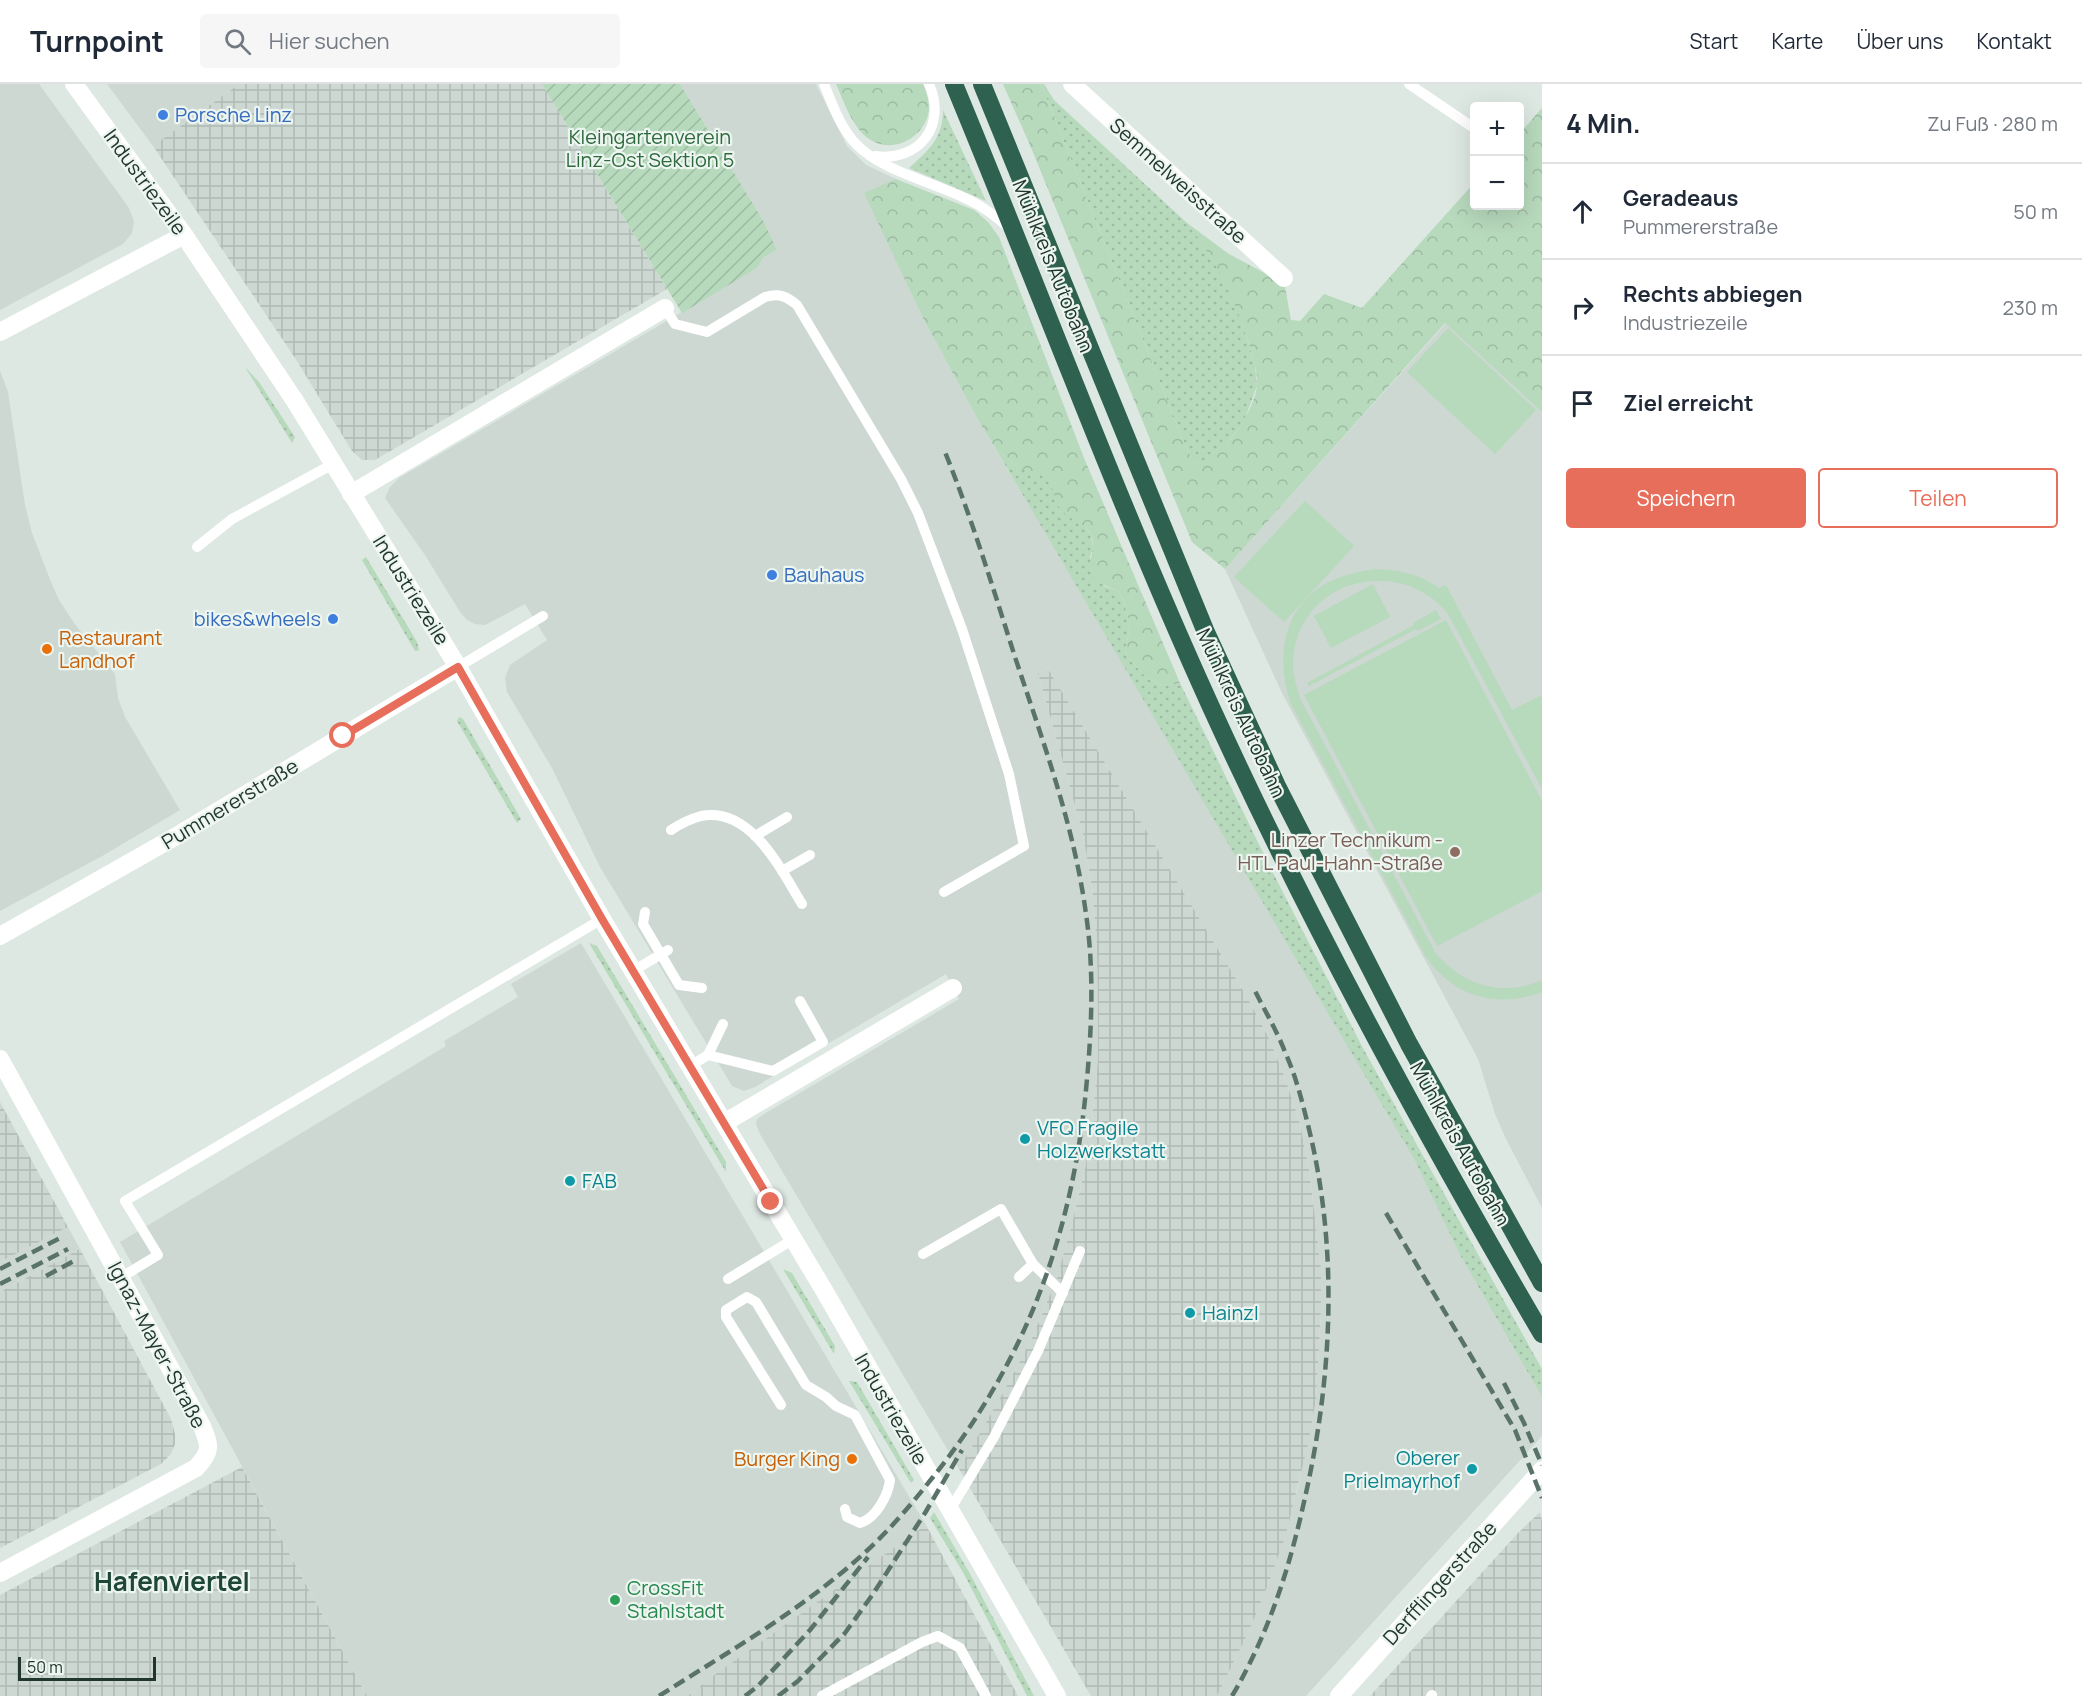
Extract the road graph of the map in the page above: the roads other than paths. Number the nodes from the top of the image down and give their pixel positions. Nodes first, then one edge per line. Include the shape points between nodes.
1 (74, 84) edge
2 (824, 84) edge
3 (929, 84) edge
4 (954, 84) edge
5 (982, 84) edge
6 (1072, 84) edge
7 (1409, 84) edge
8 (1470, 125) edge
9 (871, 155) junction
10 (1015, 233) junction
11 (184, 235) junction
12 (1284, 278) dead end
13 (665, 308) joint
14 (0, 332) edge
15 (333, 464) junction
16 (351, 494) junction
17 (197, 547) dead end
18 (543, 616) dead end
19 (458, 667) junction
20 (787, 817) dead end
21 (671, 830) dead end
22 (755, 836) junction
23 (810, 855) dead end
24 (782, 871) junction
25 (944, 892) dead end
26 (802, 904) dead end
27 (645, 912) dead end
28 (602, 919) junction
29 (0, 936) edge
30 (664, 952) junction
31 (633, 970) junction
32 (702, 988) dead end
33 (953, 988) dead end
34 (800, 1001) dead end
35 (723, 1024) dead end
36 (708, 1055) junction
37 (0, 1059) edge
38 (690, 1066) junction
39 (724, 1123) junction
40 (794, 1239) junction
41 (1080, 1251) dead end
42 (923, 1254) dead end
43 (1033, 1264) junction
44 (1019, 1277) dead end
45 (120, 1278) junction
46 (728, 1279) dead end
47 (1542, 1283) edge
48 (1063, 1293) junction
49 (1542, 1334) edge
50 (781, 1406) dead end
51 (1542, 1470) edge
52 (845, 1509) dead end
53 (950, 1510) junction
54 (0, 1573) edge
55 (822, 1696) edge
56 (986, 1696) edge
57 (1057, 1696) edge
58 (1339, 1696) edge

1 - 11 street, Industriezeile
2 - 9 lane via 851,138
3 - 9 lane via 936,106 924,140 902,154
4 - 10 highway, Mühlkreis Autobahn
5 - 47 highway, Mühlkreis Autobahn via 1205,630 1277,786 1409,1044
6 - 12 street, Semmelweisstraße
7 - 8 lane
9 - 10 lane via 983,207
10 - 49 highway, Mühlkreis Autobahn via 1211,708 1277,846 1372,1031
11 - 14 street
11 - 15 street, Industriezeile
13 - 16 street
13 - 25 lane via 675,324 707,332 765,297 785,296 797,305 918,513 962,629 1009,774 1024,846
15 - 16 street, Industriezeile
15 - 17 lane via 232,519
16 - 19 street, Industriezeile
18 - 19 lane
19 - 28 street, Industriezeile
19 - 29 street, Pummererstraße via 180,834
20 - 22 lane
21 - 22 lane via 701,816 718,816 735,821
22 - 24 lane
23 - 24 lane
24 - 26 lane
27 - 30 lane via 643,924
28 - 31 street, Industriezeile
28 - 45 lane via 125,1201 158,1255
30 - 31 lane
30 - 32 lane via 679,985
31 - 38 street, Industriezeile
33 - 39 street
34 - 36 lane via 823,1042 773,1071
35 - 36 lane
36 - 38 lane
37 - 45 street, Ignaz-Mayer-Straße
38 - 39 street, Industriezeile
39 - 40 street, Industriezeile
40 - 46 lane
40 - 53 street, Industriezeile
41 - 48 lane
42 - 43 lane via 1001,1209
43 - 44 lane
43 - 48 lane
45 - 54 street, Ignaz-Mayer-Straße via 202,1426 208,1442 207,1457 176,1480
48 - 53 lane via 994,1437
50 - 52 lane via 726,1317 726,1310 747,1297 756,1302 806,1384 855,1415 890,1480 883,1501 865,1521 860,1523 847,1517
51 - 58 street, Derfflingerstraße
53 - 57 street, Industriezeile
55 - 56 lane via 938,1636 960,1648

